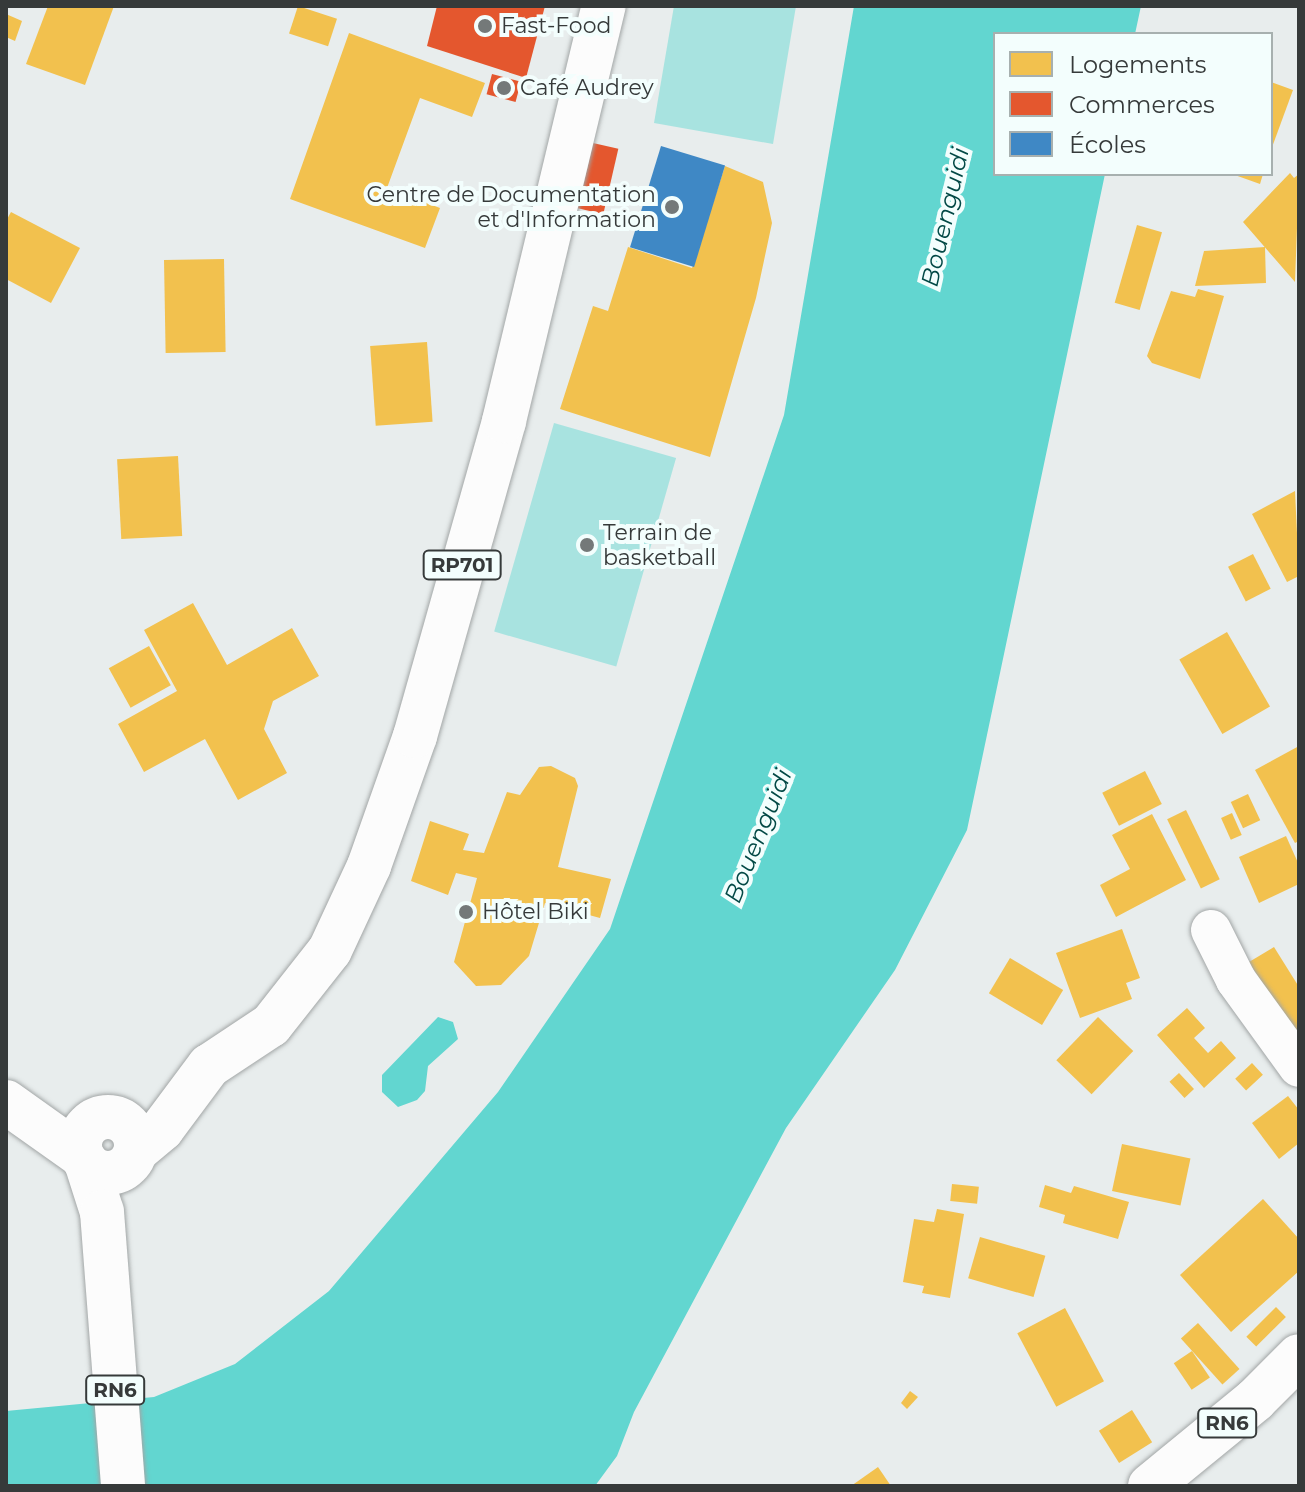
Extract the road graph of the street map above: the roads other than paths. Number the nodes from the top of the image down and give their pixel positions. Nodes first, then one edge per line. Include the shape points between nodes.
1 (604, 6) edge
2 (1211, 930) dead end
3 (1299, 1067) edge
4 (6, 1100) edge
5 (105, 1145) junction
6 (1299, 1356) edge
7 (123, 1486) edge
8 (1150, 1486) edge

1 - 5 main road, RP701 via 504,421 415,736 369,866 330,950 271,1025 209,1066 162,1129
2 - 3 street via 1236,980
4 - 5 main road
5 - 7 main road, RN6 via 98,1191
6 - 8 main road, RN6 via 1255,1400

